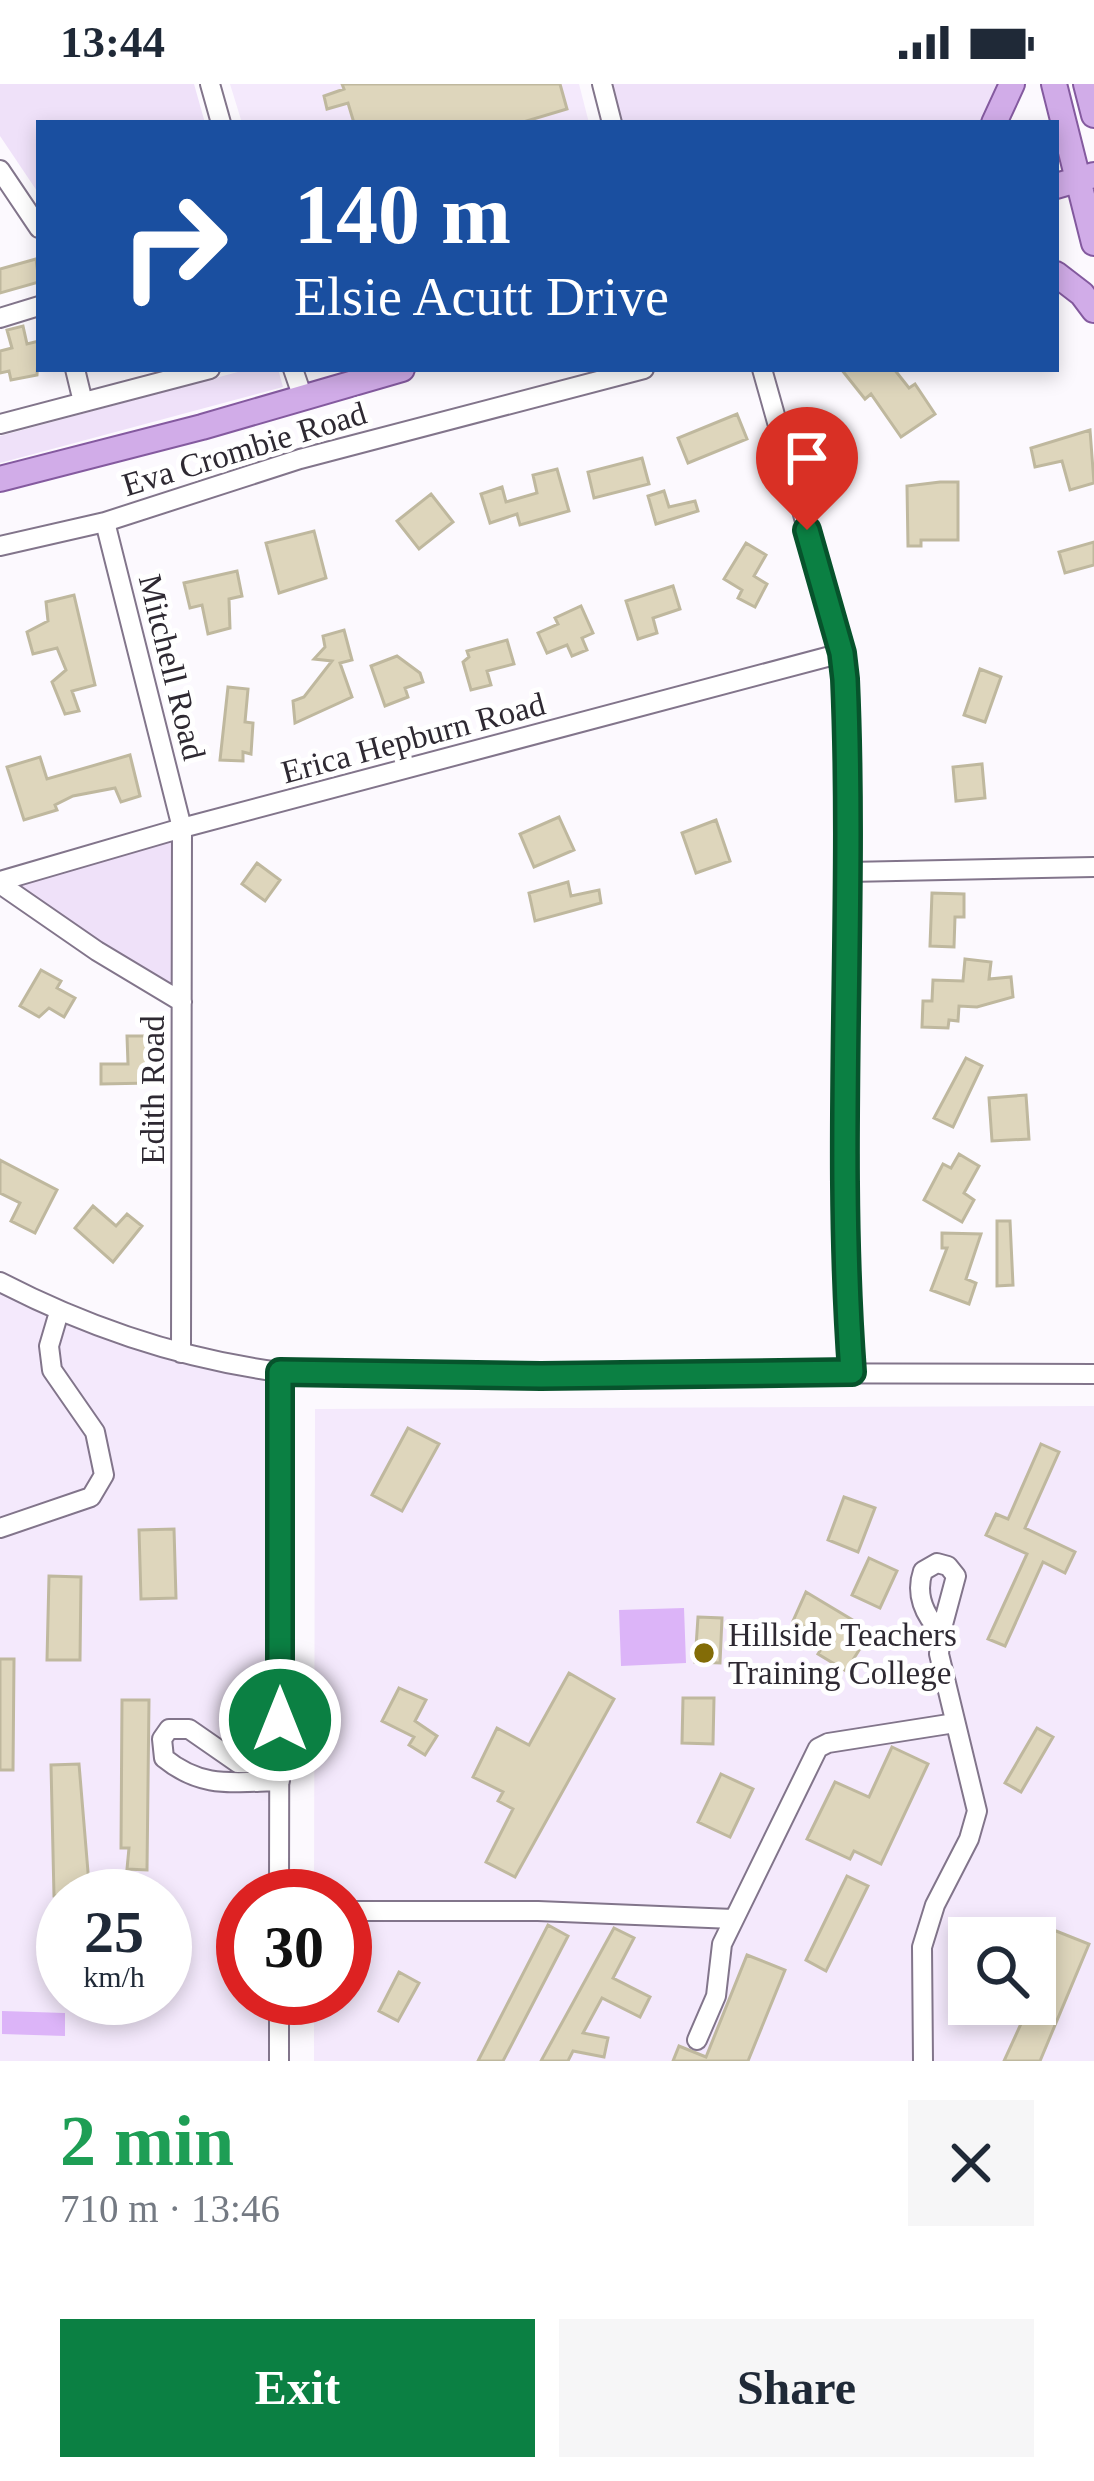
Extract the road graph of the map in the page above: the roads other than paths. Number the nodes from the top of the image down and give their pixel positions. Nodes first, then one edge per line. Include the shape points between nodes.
1 (210, 84) edge
2 (602, 84) edge
3 (1012, 84) edge
4 (1054, 84) edge
5 (1086, 84) edge
6 (1094, 115) edge
7 (219, 120) edge
8 (611, 120) edge
9 (995, 120) edge
10 (0, 170) edge
11 (1076, 180) edge
12 (36, 224) edge
13 (1094, 243) edge
14 (1059, 276) edge
15 (36, 307) edge
16 (1094, 310) edge
17 (0, 318) edge
18 (76, 372) edge
19 (196, 372) edge
20 (294, 372) edge
21 (392, 372) edge
22 (633, 372) edge
23 (764, 372) edge
24 (303, 398) junction
25 (83, 402) junction
26 (0, 424) edge
27 (0, 479) edge
28 (105, 522) junction
29 (0, 546) edge
30 (842, 653) junction
31 (182, 827) junction
32 (1094, 866) edge
33 (848, 872) junction
34 (0, 883) edge
35 (182, 1002) junction
36 (0, 1282) edge
37 (59, 1312) junction
38 (181, 1353) junction
39 (280, 1372) junction
40 (852, 1372) junction
41 (1094, 1374) edge
42 (0, 1528) edge
43 (941, 1632) dead end
44 (955, 1723) junction
45 (280, 1773) junction
46 (279, 1869) edge
47 (372, 1912) edge
48 (733, 1919) junction
49 (279, 2025) edge
50 (697, 2040) dead end
51 (279, 2061) edge
52 (923, 2061) edge

1 - 7 street
2 - 8 street
3 - 9 main road
4 - 11 main road
5 - 6 main road
10 - 12 street
11 - 13 main road
14 - 16 main road
15 - 17 street
18 - 25 street
19 - 25 street
20 - 24 street
21 - 24 main road
22 - 28 street, Eva Crombie Road via 300,459
23 - 30 street
24 - 27 main road
25 - 26 street
28 - 29 street, Eva Crombie Road
28 - 31 street, Mitchell Road
30 - 31 street, Erica Hepburn Road
30 - 33 street
31 - 34 street, Erica Hepburn Road
31 - 35 street, Edith Road
32 - 33 street
33 - 40 street via 845,1277
34 - 35 street
35 - 38 street, Edith Road
36 - 37 street
37 - 38 street
37 - 42 street via 52,1370 94,1432 104,1475 91,1497
38 - 39 street
39 - 40 street
39 - 45 street
40 - 41 street
43 - 44 street
44 - 48 street via 818,1748
44 - 52 street via 977,1811 922,1947
45 - 45 street via 211,1782 185,1775 164,1758 161,1739 189,1729 238,1762
45 - 46 street
47 - 48 street
48 - 50 street
49 - 51 street

